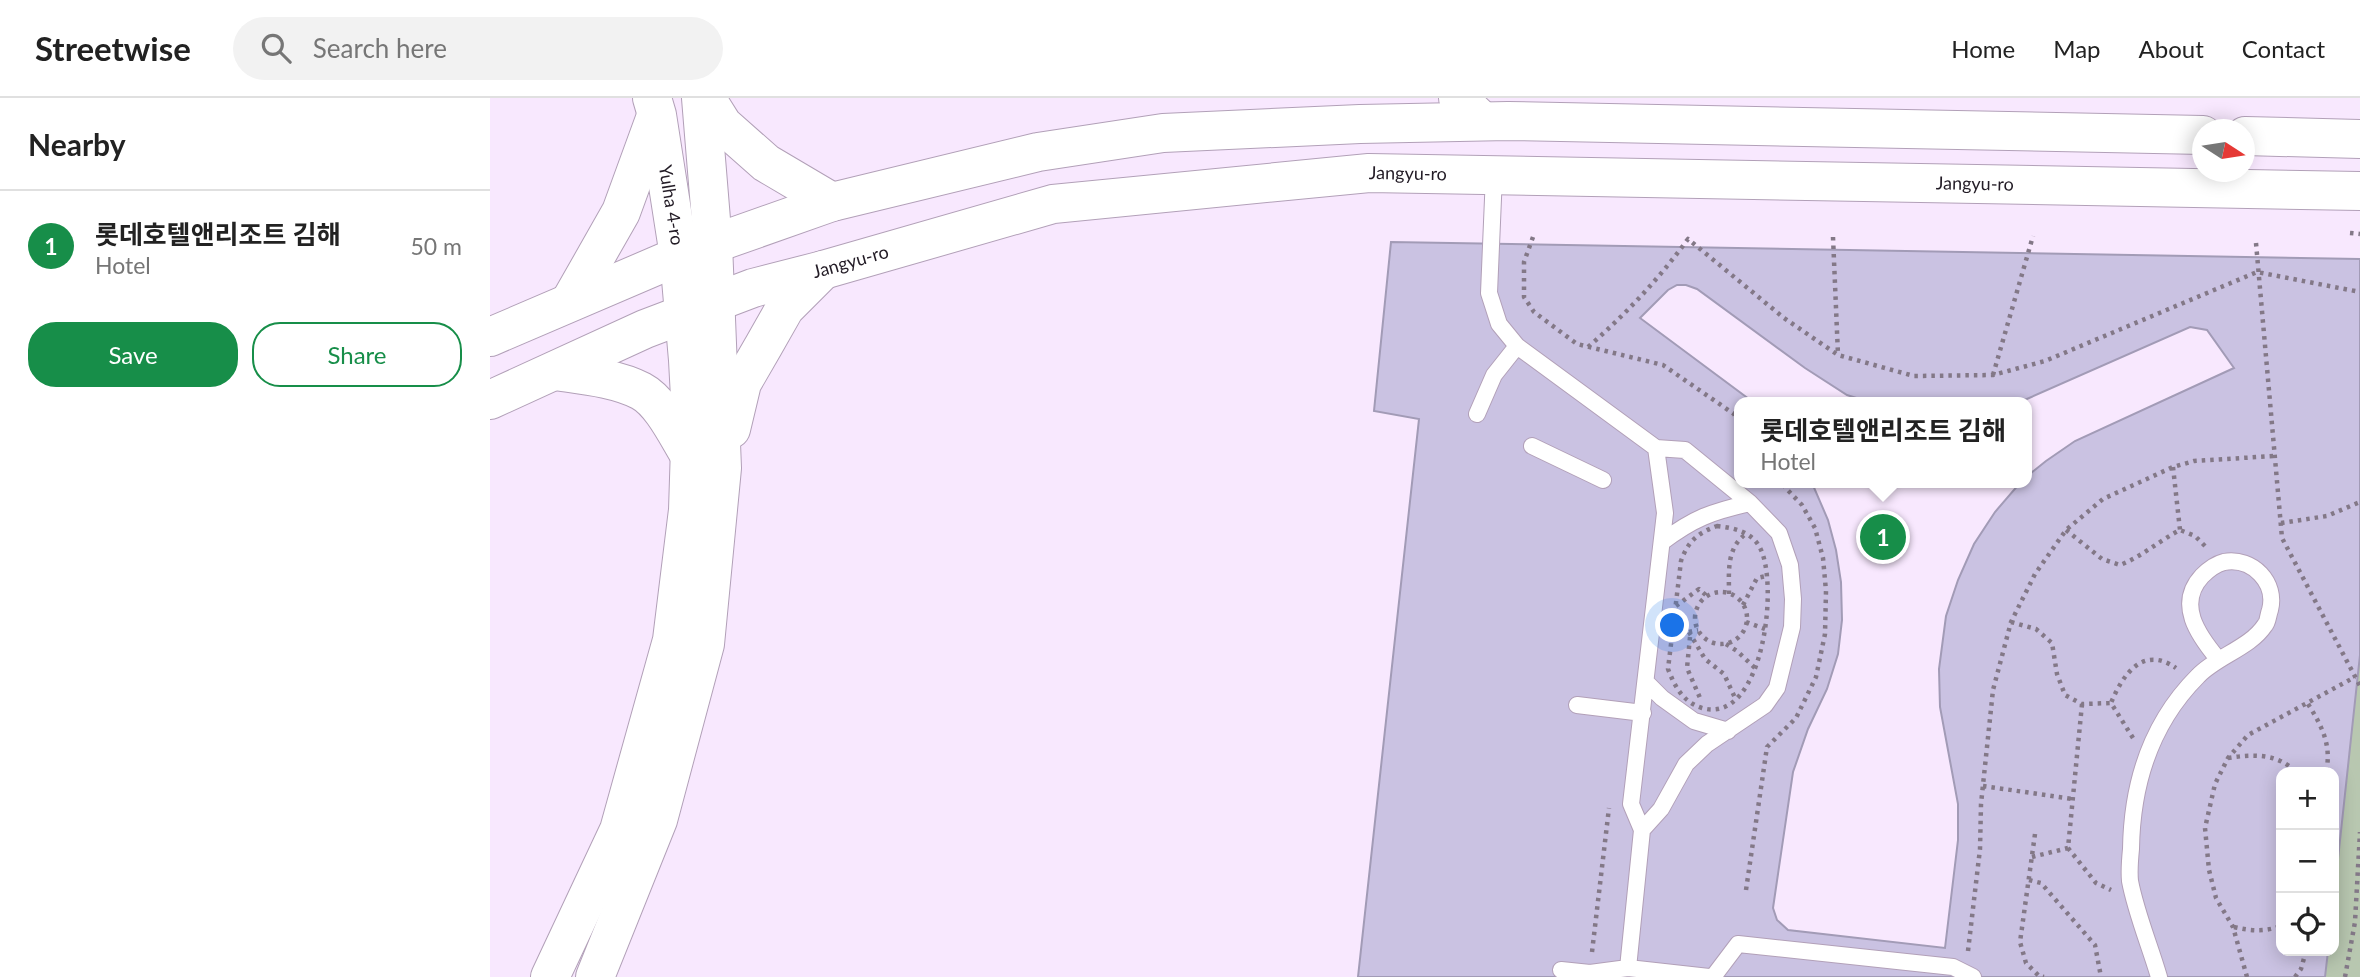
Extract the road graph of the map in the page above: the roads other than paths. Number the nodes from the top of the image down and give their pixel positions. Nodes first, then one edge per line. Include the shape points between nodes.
1 (701, 98) edge
2 (706, 98) edge
3 (655, 106) edge
4 (1470, 110) edge
5 (1262, 113) edge
6 (2192, 135) edge
7 (2255, 136) edge
8 (2360, 139) edge
9 (1494, 175) junction
10 (2360, 191) edge
11 (832, 202) junction
12 (696, 250) junction
13 (823, 270) junction
14 (571, 300) junction
15 (700, 307) junction
16 (490, 337) edge
17 (1517, 345) junction
18 (555, 371) junction
19 (490, 400) edge
20 (1477, 414) dead end
21 (1532, 446) dead end
22 (1656, 448) junction
23 (706, 462) junction
24 (1603, 480) dead end
25 (1750, 503) junction
26 (1662, 542) junction
27 (2218, 659) junction
28 (1646, 682) junction
29 (1577, 705) dead end
30 (1643, 713) junction
31 (1728, 730) junction
32 (1642, 830) junction
33 (1628, 968) junction
34 (1561, 970) dead end
35 (550, 977) edge
36 (595, 977) edge
37 (1711, 977) edge
38 (1973, 977) edge
39 (2159, 977) edge

1 - 12 main road, Yulha 4-ro
2 - 11 main road via 723,125 766,163
3 - 12 main road, Yulha 4-ro
3 - 14 main road via 621,212
4 - 5 main road
4 - 6 main road
5 - 11 main road via 1038,152
7 - 8 main road
9 - 10 main road, Jangyu-ro
9 - 13 main road, Jangyu-ro via 1369,173 1053,204
9 - 17 lane via 1489,293 1499,324
11 - 12 main road
12 - 14 main road
12 - 15 main road, Yulha 4-ro
13 - 15 main road, Jangyu-ro
13 - 23 main road via 785,308 742,383
14 - 16 main road
15 - 18 main road, Jangyu-ro
15 - 23 main road, Yulha 4-ro via 691,416
17 - 20 lane via 1494,374
17 - 22 lane
18 - 19 main road, Jangyu-ro
18 - 23 main road via 596,376 642,391
21 - 24 lane
22 - 25 lane via 1685,450
22 - 26 lane via 1665,513
23 - 35 main road via 688,510 672,640 619,830
23 - 36 main road via 705,644 658,820
25 - 26 lane via 1688,522
25 - 31 lane via 1779,533 1790,565 1792,627 1777,688 1765,705
26 - 28 lane
27 - 27 lane via 2241,647 2266,625 2272,600 2268,582 2257,570 2234,563 2208,569 2191,593 2194,627
27 - 39 lane via 2192,682 2163,720 2139,776 2130,879
28 - 30 lane
28 - 31 lane via 1694,721
29 - 30 lane
30 - 32 lane via 1631,804
31 - 32 lane via 1686,764 1661,809
32 - 33 lane
33 - 34 lane via 1590,973
33 - 37 lane
37 - 38 lane via 1738,944 1953,967

